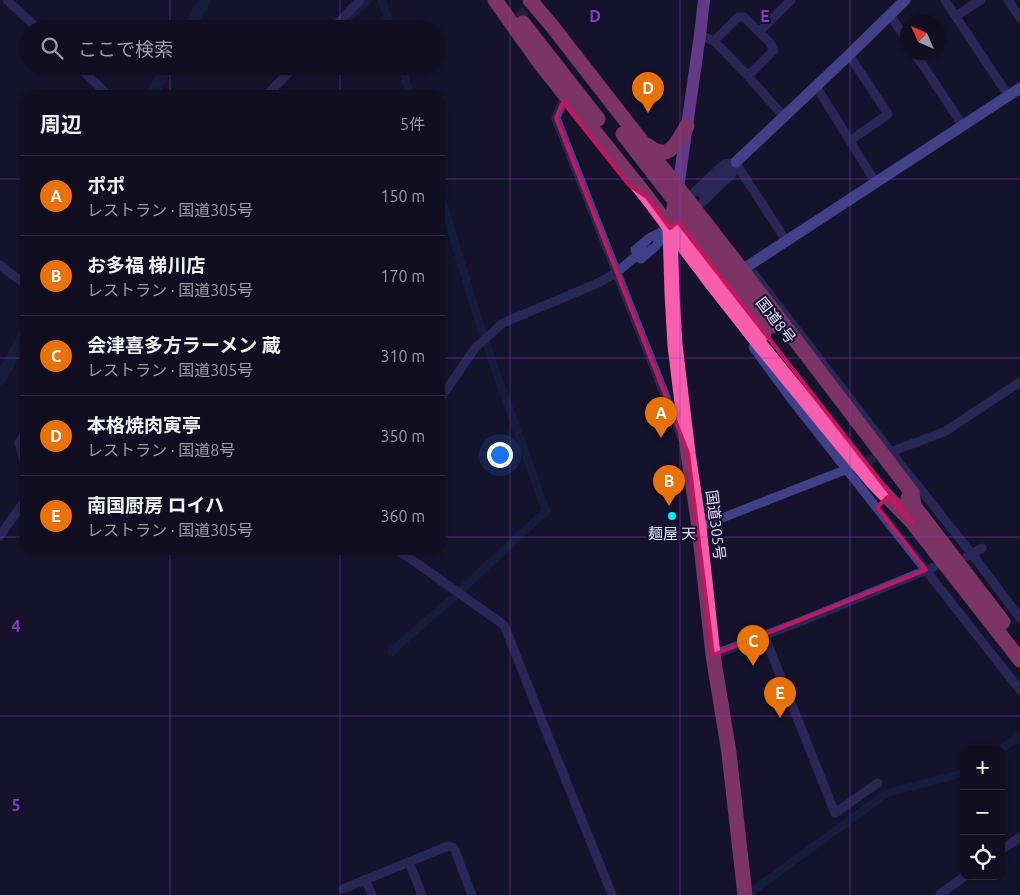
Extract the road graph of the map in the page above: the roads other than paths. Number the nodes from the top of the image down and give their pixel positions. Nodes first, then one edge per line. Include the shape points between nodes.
1 (7, 0) edge
2 (360, 0) edge
3 (484, 0) edge
4 (495, 0) edge
5 (505, 0) edge
6 (519, 0) edge
7 (530, 0) edge
8 (541, 0) edge
9 (704, 0) edge
10 (791, 0) edge
11 (905, 0) edge
12 (946, 0) edge
13 (981, 0) edge
14 (1008, 0) edge
15 (890, 15) junction
16 (956, 16) junction
17 (1020, 18) edge
18 (28, 20) edge
19 (341, 20) edge
20 (900, 30) edge
21 (759, 32) junction
22 (700, 35) junction
23 (714, 41) junction
24 (849, 55) junction
25 (919, 60) edge
26 (87, 75) edge
27 (286, 75) edge
28 (748, 76) junction
29 (816, 86) junction
30 (1020, 88) edge
31 (103, 90) edge
32 (272, 90) edge
33 (1008, 96) junction
34 (563, 102) junction
35 (784, 117) junction
36 (687, 126) junction
37 (963, 126) junction
38 (629, 137) junction
39 (850, 141) junction
40 (736, 162) junction
41 (876, 183) junction
42 (702, 194) dead end
43 (648, 198) junction
44 (687, 199) junction
45 (670, 228) junction
46 (710, 230) junction
47 (787, 242) junction
48 (643, 250) tunnel mouth
49 (0, 265) edge
50 (748, 266) junction
51 (702, 271) junction
52 (616, 273) junction
53 (20, 281) edge
54 (672, 285) junction
55 (721, 295) junction
56 (768, 329) junction
57 (1020, 382) edge
58 (445, 392) edge
59 (889, 452) junction
60 (688, 453) junction
61 (849, 468) junction
62 (914, 505) junction
63 (20, 507) edge
64 (913, 523) junction
65 (699, 527) junction
66 (0, 536) edge
67 (982, 548) dead end
68 (405, 555) edge
69 (970, 555) junction
70 (930, 568) junction
71 (1020, 618) edge
72 (764, 635) junction
73 (1020, 644) edge
74 (713, 655) junction
75 (1020, 660) edge
76 (1020, 690) edge
77 (878, 783) dead end
78 (1020, 837) edge
79 (1005, 847) edge
80 (409, 862) junction
81 (366, 879) junction
82 (960, 880) edge
83 (343, 889) dead end
84 (372, 895) edge
85 (422, 895) edge
86 (472, 895) edge
87 (612, 895) edge
88 (745, 895) edge
89 (939, 895) edge

1 - 18 street
2 - 19 street
3 - 34 highway
4 - 43 highway via 542,66
5 - 38 highway, 国道8号
6 - 38 highway, 国道8号
7 - 38 highway
8 - 38 highway via 632,118
9 - 22 main road
10 - 21 street
11 - 15 street
12 - 16 street
13 - 16 street
14 - 17 street
15 - 20 street
15 - 24 street
16 - 33 street
21 - 23 street via 744,16 738,17
21 - 28 street via 774,50
22 - 23 street
22 - 36 main road
23 - 28 street
24 - 29 street
24 - 39 street via 888,114
25 - 37 street
26 - 31 street
27 - 32 street
28 - 35 street
29 - 35 street
29 - 39 street
30 - 33 street
33 - 37 street
34 - 43 highway via 629,185
34 - 52 street via 556,118
35 - 40 street
36 - 38 highway via 678,142 664,154
36 - 44 main road
37 - 41 street
38 - 44 highway
38 - 56 highway, 国道8号, bridge
39 - 41 street
40 - 42 street
40 - 44 street via 724,164
40 - 44 street via 733,173
40 - 47 street
41 - 47 street
43 - 45 highway
44 - 45 highway, 国道305号
44 - 45 street
44 - 46 highway
45 - 51 highway
45 - 52 street via 649,238 618,265
45 - 54 highway, 国道305号
46 - 50 street
46 - 62 highway via 912,493
47 - 50 street
48 - 52 street
49 - 53 street
50 - 59 street
51 - 54 highway via 685,269 678,273
51 - 55 highway
52 - 58 street via 503,323 476,347
52 - 60 street
54 - 60 highway, 国道305号 via 675,345
55 - 61 street via 730,316
55 - 64 highway via 873,482
56 - 62 highway, 国道8号
56 - 64 highway, 国道8号
57 - 59 street via 946,431
59 - 69 street
60 - 65 highway, 国道305号
61 - 65 street
61 - 70 street
62 - 73 highway, 国道8号
63 - 66 street
64 - 75 highway, 国道8号
65 - 74 highway, 国道305号
67 - 69 street
68 - 87 street via 504,624
69 - 71 street
70 - 72 street
70 - 76 street
72 - 74 street
72 - 77 street via 835,813
74 - 88 highway, 国道305号 via 729,753
78 - 79 street
80 - 81 street
80 - 85 street
80 - 86 street via 448,846 454,848
81 - 83 street
81 - 84 street
82 - 89 street

